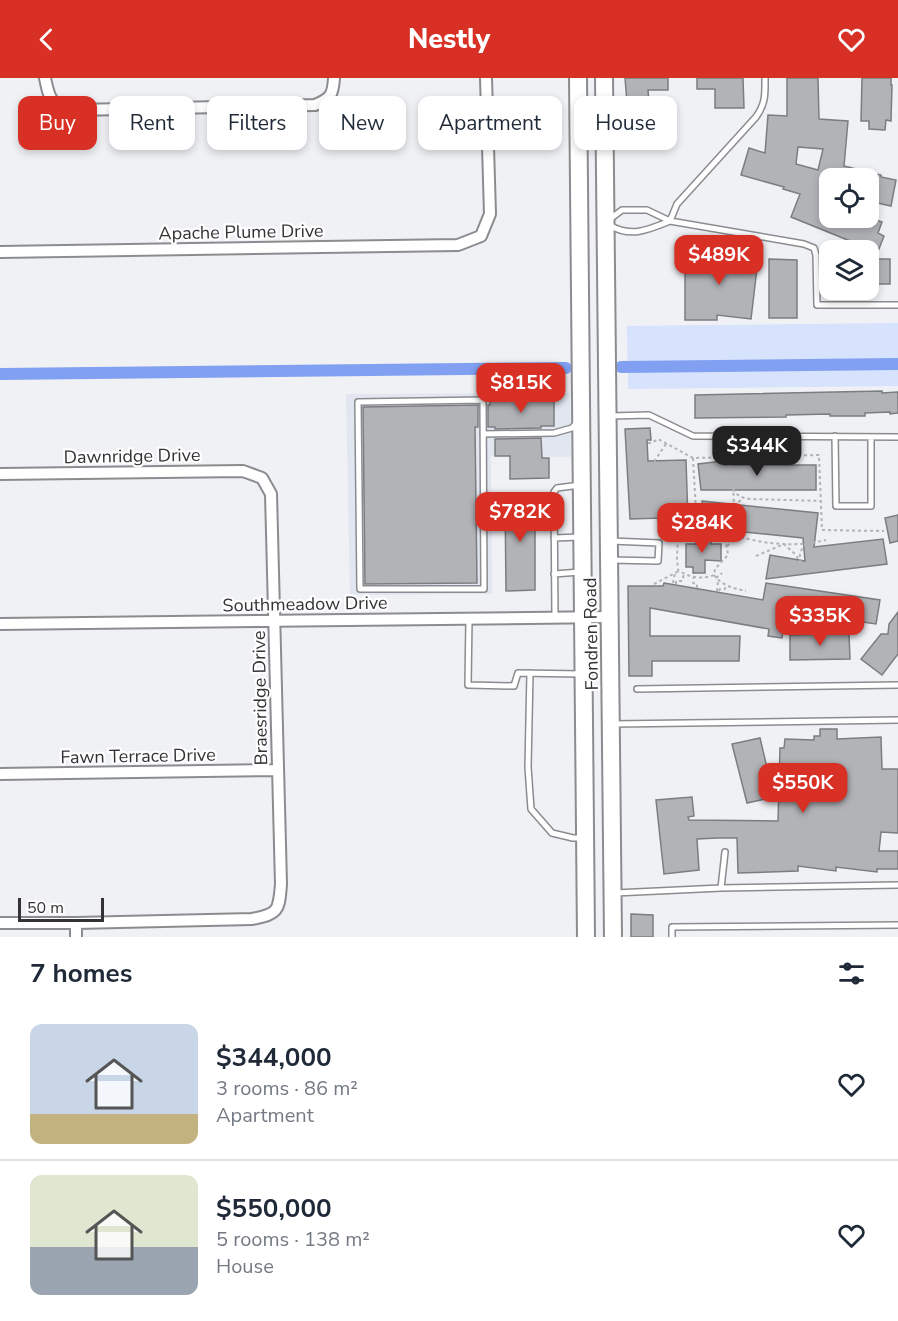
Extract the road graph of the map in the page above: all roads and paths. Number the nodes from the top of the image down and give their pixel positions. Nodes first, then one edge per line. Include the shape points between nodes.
1 (45, 78) edge
2 (334, 78) edge
3 (486, 78) edge
4 (578, 78) edge
5 (604, 78) edge
6 (765, 78) edge
7 (670, 221) junction
8 (579, 222) junction
9 (606, 222) junction
10 (0, 252) edge
11 (898, 305) edge
12 (608, 416) junction
13 (581, 417) junction
14 (483, 434) junction
15 (834, 436) junction
16 (870, 436) junction
17 (898, 437) edge
18 (648, 443) dead end
19 (666, 444) junction
20 (729, 457) junction
21 (693, 458) junction
22 (0, 474) edge
23 (262, 478) joint
24 (582, 485) junction
25 (733, 489) junction
26 (742, 498) junction
27 (821, 501) junction
28 (735, 507) junction
29 (731, 528) junction
30 (697, 529) junction
31 (885, 531) dead end
32 (678, 535) junction
33 (738, 536) junction
34 (582, 537) junction
35 (554, 538) junction
36 (722, 538) junction
37 (826, 540) dead end
38 (609, 541) junction
39 (808, 543) junction
40 (784, 544) junction
41 (727, 546) junction
42 (756, 556) dead end
43 (609, 560) junction
44 (794, 565) dead end
45 (801, 565) junction
46 (679, 571) junction
47 (582, 572) junction
48 (555, 573) junction
49 (675, 573) junction
50 (722, 573) dead end
51 (684, 574) junction
52 (694, 576) junction
53 (716, 578) junction
54 (654, 584) dead end
55 (726, 585) junction
56 (697, 588) dead end
57 (746, 591) dead end
58 (583, 617) junction
59 (610, 617) junction
60 (469, 618) junction
61 (555, 618) junction
62 (275, 621) junction
63 (0, 624) edge
64 (530, 673) junction
65 (583, 674) junction
66 (898, 685) edge
67 (637, 689) dead end
68 (898, 720) edge
69 (611, 724) junction
70 (278, 770) junction
71 (0, 774) edge
72 (585, 838) junction
73 (612, 838) junction
74 (725, 852) dead end
75 (898, 885) edge
76 (721, 888) junction
77 (612, 893) junction
78 (0, 923) edge
79 (76, 923) junction
80 (898, 925) edge
81 (76, 937) edge
82 (586, 937) edge
83 (613, 937) edge
84 (672, 937) edge

1 - 2 street via 48,95 58,106 76,110 315,105 328,99
3 - 10 street, Apache Plume Drive via 490,214 481,236 458,245
4 - 8 main road, Fondren Road
5 - 9 main road, Fondren Road
6 - 7 lane via 762,108 677,204
7 - 9 lane via 647,231 621,231
7 - 9 lane via 647,210 622,210
7 - 11 lane via 814,248 817,305
8 - 9 main road
8 - 13 main road, Fondren Road
9 - 12 main road, Fondren Road
12 - 13 main road
12 - 15 lane via 650,415 693,436
12 - 38 main road, Fondren Road
13 - 14 lane via 572,428 554,433
13 - 24 main road, Fondren Road
14 - 14 lane via 483,589 360,589 358,402 483,400
15 - 16 lane
15 - 16 lane via 836,506 871,506
16 - 17 lane
18 - 19 path via 658,439
19 - 21 path
19 - 32 path via 655,460 658,523
20 - 21 path
20 - 25 path
20 - 27 path via 819,455
21 - 30 path
22 - 23 street, Dawnridge Drive via 243,471
23 - 62 street, Braesridge Drive via 271,494
24 - 34 main road, Fondren Road
24 - 35 lane via 557,488 554,492
25 - 26 path
25 - 28 path
26 - 27 path
26 - 28 path
27 - 31 path via 822,530
28 - 29 path
29 - 33 path
29 - 36 path
30 - 32 path
30 - 36 path via 710,530
32 - 46 path
33 - 40 path
33 - 41 path
34 - 35 lane
34 - 47 main road, Fondren Road
35 - 48 lane
36 - 41 path
37 - 39 path
38 - 43 main road, Fondren Road
38 - 43 lane via 659,543 658,561
39 - 40 path
39 - 45 path via 800,552
40 - 42 path
40 - 45 path
41 - 53 path via 728,555 715,569
43 - 59 main road, Fondren Road
44 - 45 path
46 - 49 path
46 - 51 path
47 - 48 lane
47 - 58 main road, Fondren Road
48 - 61 lane
49 - 51 path via 675,584 682,581
49 - 54 path
50 - 53 path
51 - 52 path
52 - 53 path
52 - 56 path
53 - 55 path
53 - 55 path via 718,591
55 - 57 path
58 - 59 street, Southmeadow Drive
58 - 61 street, Southmeadow Drive
58 - 65 main road, Fondren Road
59 - 69 main road, Fondren Road
60 - 61 street, Southmeadow Drive
60 - 62 street, Southmeadow Drive
60 - 64 lane via 468,685 514,686 518,673
62 - 63 street, Southmeadow Drive
62 - 70 street, Braesridge Drive
64 - 65 lane
64 - 72 lane via 531,809 552,833
65 - 72 main road, Fondren Road
66 - 67 lane
68 - 69 lane
69 - 73 main road, Fondren Road
70 - 71 street, Fawn Terrace Drive
70 - 79 street, Braesridge Drive via 279,904 270,916 252,920
72 - 73 main road
72 - 82 main road, Fondren Road
73 - 77 main road, Fondren Road
74 - 76 lane
75 - 76 lane
76 - 77 lane
77 - 83 main road, Fondren Road
78 - 79 street
79 - 81 street
80 - 84 lane via 672,927

